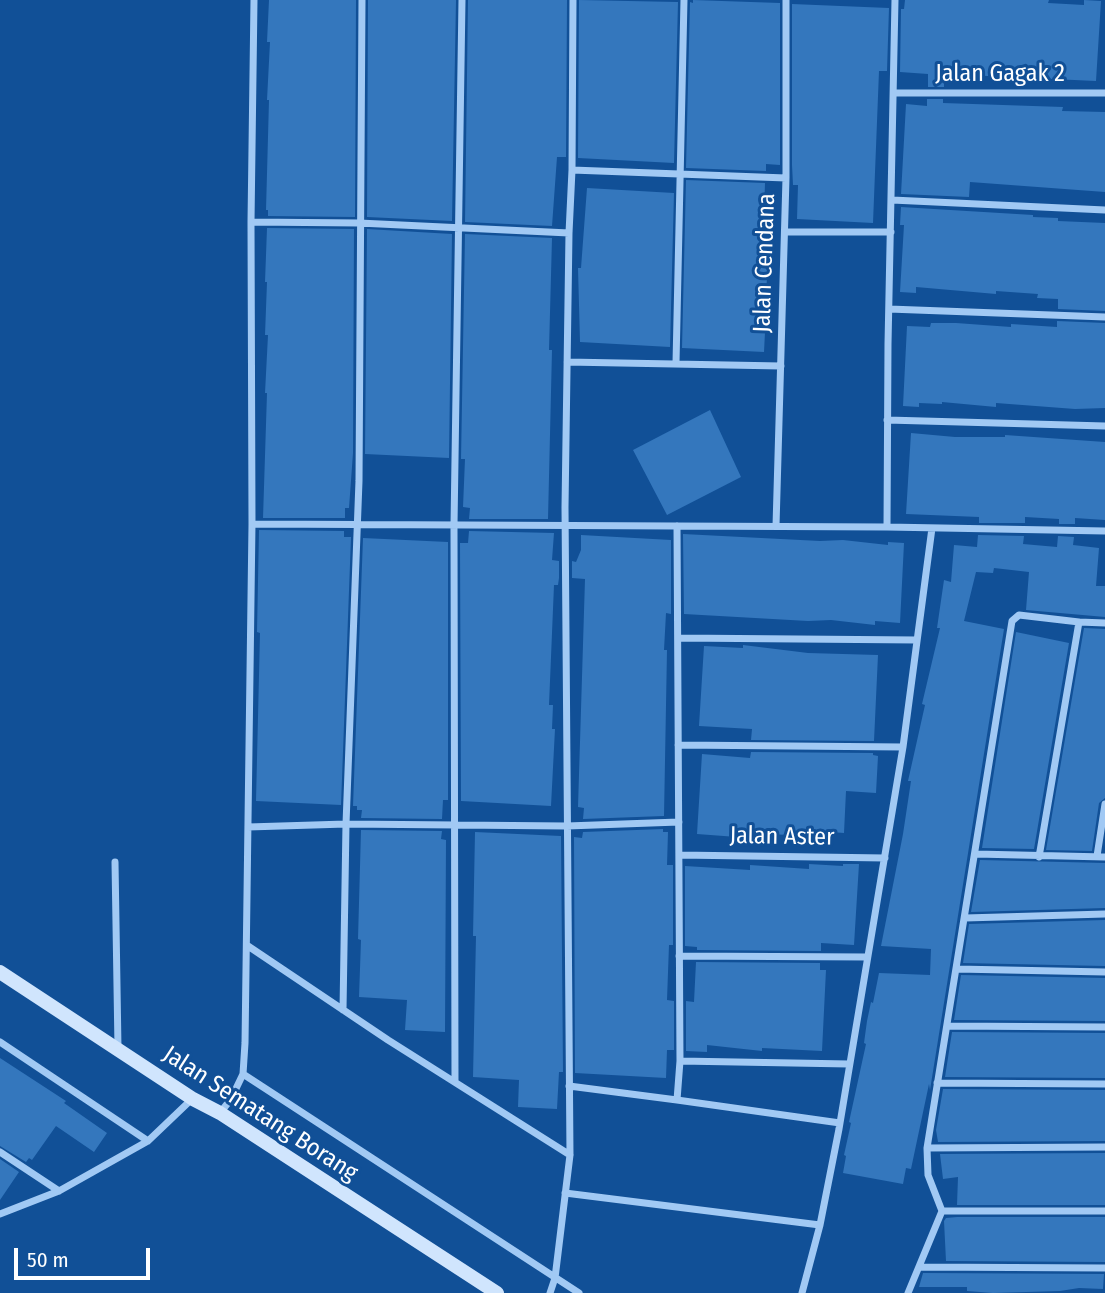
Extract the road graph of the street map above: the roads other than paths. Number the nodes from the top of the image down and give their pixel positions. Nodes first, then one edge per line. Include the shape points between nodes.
1 (254, 0) edge
2 (362, 0) edge
3 (462, 0) edge
4 (573, 0) edge
5 (684, 0) edge
6 (786, 0) edge
7 (895, 0) edge
8 (894, 93) junction
9 (1105, 93) edge
10 (572, 170) junction
11 (681, 174) junction
12 (786, 178) junction
13 (892, 200) junction
14 (1105, 210) edge
15 (251, 222) junction
16 (359, 223) junction
17 (459, 227) junction
18 (785, 232) junction
19 (891, 232) junction
20 (569, 233) junction
21 (889, 309) junction
22 (1105, 317) edge
23 (567, 362) junction
24 (676, 363) junction
25 (781, 366) junction
26 (887, 420) junction
27 (1105, 426) edge
28 (252, 524) junction
29 (358, 525) junction
30 (454, 525) junction
31 (565, 526) junction
32 (677, 526) junction
33 (776, 526) junction
34 (887, 527) junction
35 (932, 528) junction
36 (1105, 531) edge
37 (1079, 622) junction
38 (1105, 623) edge
39 (678, 638) junction
40 (917, 640) junction
41 (678, 746) junction
42 (903, 747) junction
43 (1105, 804) edge
44 (679, 822) junction
45 (346, 824) junction
46 (454, 825) junction
47 (567, 826) junction
48 (248, 827) junction
49 (976, 854) junction
50 (679, 855) junction
51 (1101, 856) edge
52 (1039, 857) junction
53 (885, 858) junction
54 (115, 862) dead end
55 (1105, 914) edge
56 (965, 918) junction
57 (248, 946) junction
58 (679, 956) junction
59 (867, 957) junction
60 (957, 969) junction
61 (0, 972) edge
62 (1105, 972) edge
63 (343, 1010) junction
64 (947, 1026) junction
65 (1105, 1027) edge
66 (0, 1042) edge
67 (118, 1049) junction
68 (680, 1061) junction
69 (849, 1064) junction
70 (243, 1074) junction
71 (455, 1082) junction
72 (937, 1083) junction
73 (1105, 1084) edge
74 (569, 1086) junction
75 (677, 1100) junction
76 (190, 1103) junction
77 (220, 1113) junction
78 (840, 1123) junction
79 (148, 1141) junction
80 (1105, 1147) edge
81 (927, 1148) junction
82 (0, 1152) edge
83 (570, 1155) junction
84 (60, 1191) junction
85 (565, 1193) junction
86 (942, 1211) junction
87 (1105, 1211) edge
88 (0, 1214) edge
89 (820, 1225) junction
90 (919, 1267) junction
91 (1105, 1268) edge
92 (555, 1278) junction
93 (497, 1293) edge
94 (550, 1293) edge
95 (579, 1293) edge
96 (802, 1293) edge
97 (908, 1293) edge

1 - 15 street
2 - 16 street
3 - 17 street
4 - 10 street
5 - 11 street
6 - 12 street, Jalan Cendana
7 - 8 street
8 - 9 street, Jalan Gagak 2
8 - 13 street
10 - 11 street
10 - 20 street
11 - 12 street
11 - 24 street
12 - 18 street, Jalan Cendana
13 - 14 street
13 - 19 street
15 - 16 street
15 - 28 street
16 - 17 street
16 - 29 street
17 - 20 street
17 - 30 street
18 - 19 street
18 - 25 street, Jalan Cendana
19 - 21 street
20 - 23 street
21 - 22 street
21 - 26 street
23 - 24 street
23 - 31 street
24 - 25 street
25 - 33 street, Jalan Cendana
26 - 27 street
26 - 34 street
28 - 29 street
28 - 48 street
29 - 30 street
29 - 45 street
30 - 31 street
30 - 46 street
31 - 32 street
31 - 47 street
32 - 33 street
32 - 39 street
33 - 34 street
34 - 35 street
35 - 36 street
35 - 40 street
37 - 38 street
37 - 49 street via 1019,615 1012,621
37 - 52 street
39 - 40 street
39 - 41 street
40 - 42 street
41 - 42 street
41 - 44 street
42 - 53 street
43 - 51 street
44 - 47 street
44 - 50 street
45 - 46 street
45 - 48 street
45 - 63 street
46 - 47 street
46 - 71 street
47 - 74 street
48 - 57 street
49 - 52 street
49 - 56 street
50 - 53 street, Jalan Aster
50 - 58 street
51 - 52 street
53 - 59 street
54 - 67 street
55 - 56 street
56 - 60 street
57 - 63 street
57 - 70 street
58 - 59 street
58 - 68 street
59 - 69 street
60 - 62 street
60 - 64 street
61 - 67 street, Jalan Sematang Borang
63 - 71 street
64 - 65 street
64 - 72 street
66 - 79 street
67 - 76 street, Jalan Sematang Borang
68 - 69 street
68 - 75 street
69 - 78 street
70 - 77 street
70 - 92 street
71 - 83 street
72 - 73 street
72 - 81 street
74 - 75 street
74 - 83 street
75 - 78 street
76 - 77 street, Jalan Sematang Borang
76 - 79 street
77 - 93 street, Jalan Sematang Borang
78 - 89 street
79 - 84 street
80 - 81 street
81 - 86 street via 928,1175
82 - 84 street
83 - 85 street
84 - 88 street
85 - 89 street
85 - 92 street
86 - 87 street
86 - 90 street
89 - 96 street
90 - 91 street
90 - 97 street
92 - 94 street
92 - 95 street

